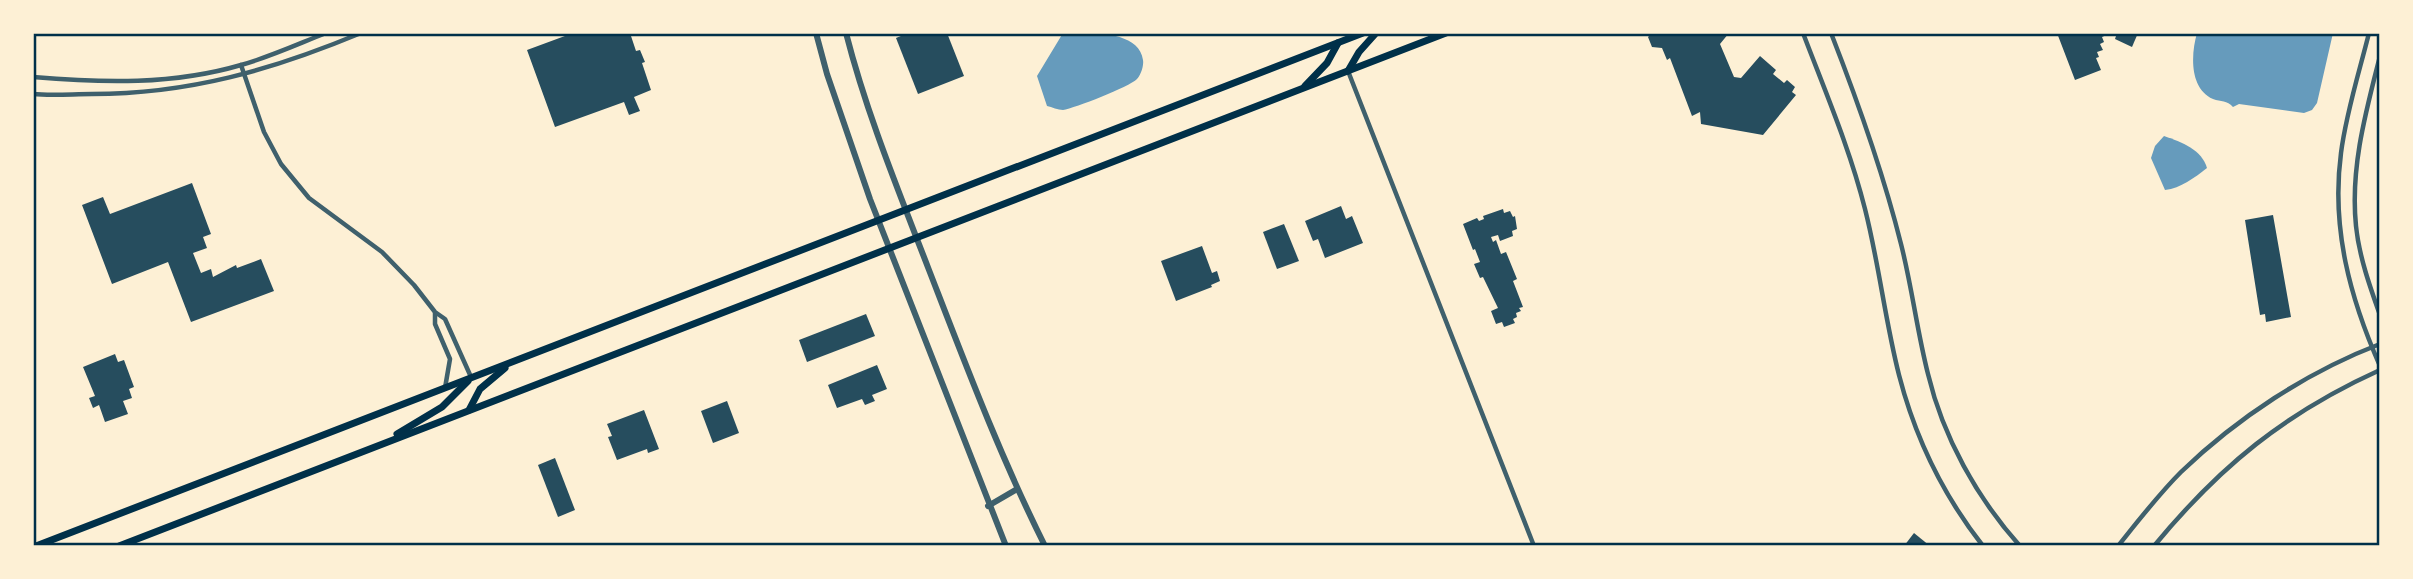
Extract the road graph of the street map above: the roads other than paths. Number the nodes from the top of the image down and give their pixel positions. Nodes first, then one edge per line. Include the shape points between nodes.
1 (326, 33) edge
2 (361, 33) edge
3 (816, 33) edge
4 (846, 33) edge
5 (1334, 33) edge
6 (1363, 33) edge
7 (1376, 33) edge
8 (1446, 33) edge
9 (1803, 33) edge
10 (1830, 33) edge
11 (2369, 33) edge
12 (1338, 43) junction
13 (2380, 55) edge
14 (241, 65) junction
15 (1348, 71) junction
16 (244, 75) junction
17 (33, 77) edge
18 (1302, 89) junction
19 (33, 94) edge
20 (905, 210) junction
21 (878, 221) junction
22 (917, 238) junction
23 (889, 248) junction
24 (435, 312) junction
25 (2380, 315) edge
26 (2380, 344) edge
27 (2371, 347) junction
28 (517, 359) junction
29 (2380, 368) edge
30 (471, 378) junction
31 (445, 388) junction
32 (469, 410) junction
33 (378, 445) junction
34 (1017, 489) junction
35 (988, 506) junction
36 (36, 546) edge
37 (118, 546) edge
38 (1006, 546) edge
39 (1045, 546) edge
40 (1534, 546) edge
41 (1983, 546) edge
42 (2020, 546) edge
43 (2118, 546) edge
44 (2154, 546) edge

1 - 14 street
2 - 16 street
3 - 21 street
4 - 20 street
5 - 12 street
6 - 12 main road
7 - 15 main road
8 - 15 main road
9 - 41 street via 1862,198 1898,373 1912,417 1945,490
10 - 42 street via 1888,196 1938,408 1972,480
11 - 27 street via 2343,138 2338,188 2344,262
12 - 18 main road via 1327,63
12 - 20 main road
13 - 25 street via 2360,138 2355,199 2359,246
14 - 16 street
14 - 17 street via 140,82
15 - 18 main road
15 - 40 street
16 - 19 street via 132,94
16 - 24 street via 281,164 309,198 382,252
18 - 22 main road
20 - 21 main road
20 - 22 street
21 - 23 street
21 - 28 main road
22 - 23 main road
22 - 34 street
23 - 32 main road
23 - 35 street
24 - 30 street via 445,319
24 - 31 street via 435,324 450,359
26 - 27 street
27 - 29 street
27 - 43 street via 2302,382 2229,432 2181,472
28 - 30 main road
28 - 32 main road via 480,389
29 - 44 street via 2319,400 2259,440 2207,486
30 - 31 main road
30 - 33 main road via 442,407
31 - 36 main road
32 - 33 main road
33 - 37 main road
34 - 35 street
34 - 39 street
35 - 38 street

